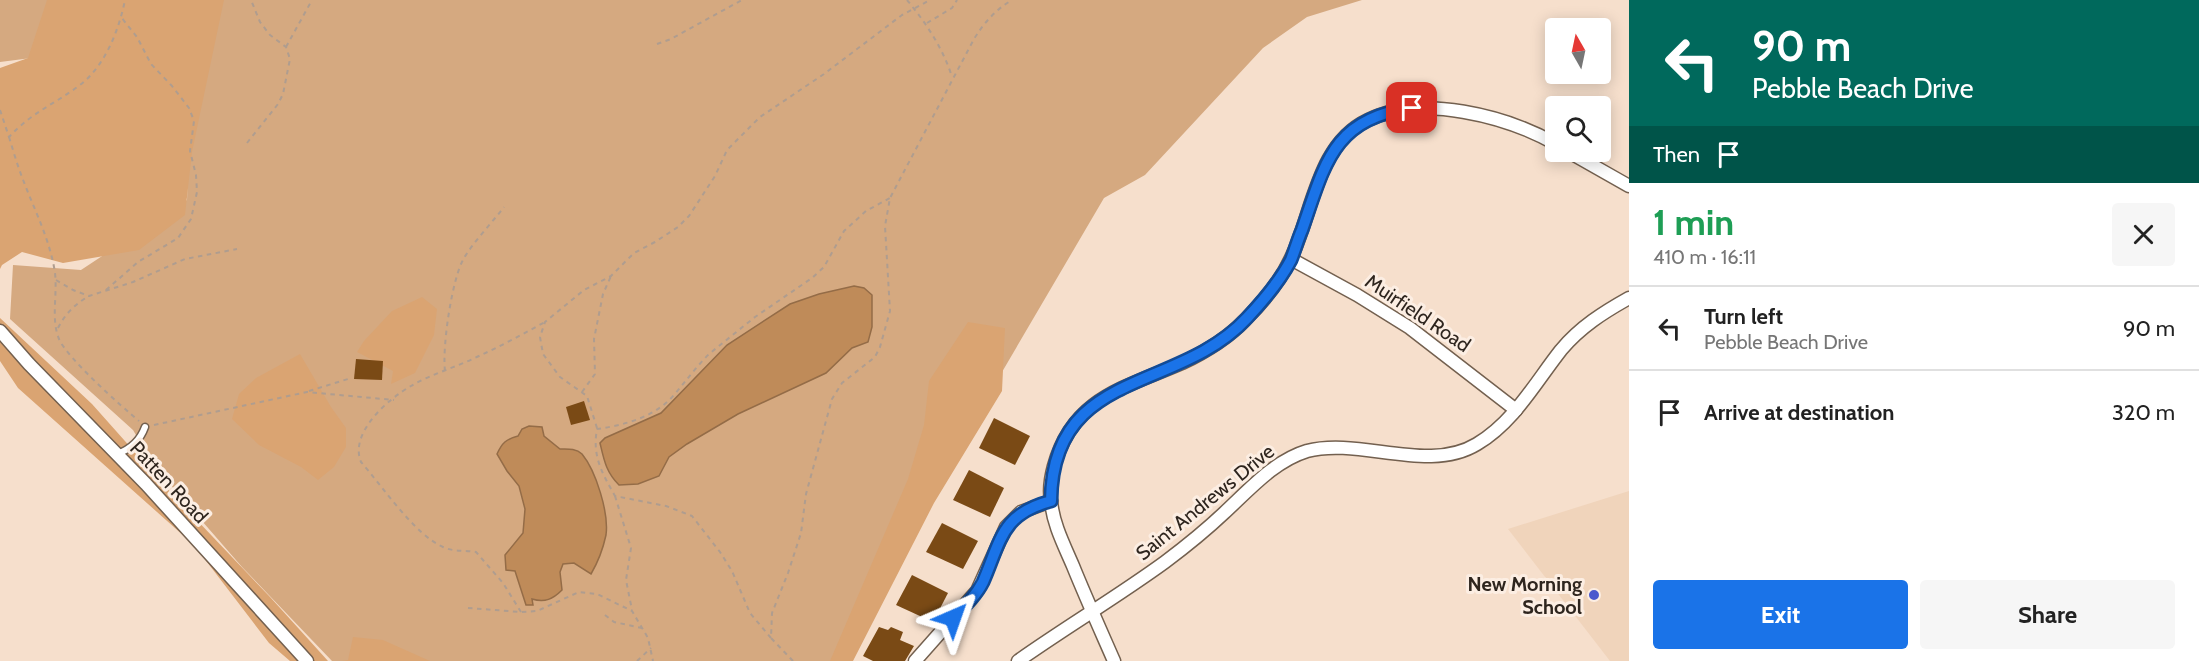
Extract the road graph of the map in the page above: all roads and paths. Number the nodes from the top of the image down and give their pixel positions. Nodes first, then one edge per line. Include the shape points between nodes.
1 (125, 0) edge
2 (251, 0) edge
3 (312, 0) edge
4 (741, 0) edge
5 (907, 0) edge
6 (930, 0) edge
7 (957, 0) edge
8 (1012, 0) edge
9 (914, 8) junction
10 (121, 17) junction
11 (926, 24) junction
12 (657, 44) dead end
13 (286, 47) junction
14 (953, 78) junction
15 (0, 110) edge
16 (9, 137) junction
17 (1545, 139) edge
18 (247, 143) dead end
19 (1587, 162) edge
20 (1629, 186) edge
21 (890, 198) junction
22 (504, 207) dead end
23 (237, 249) dead end
24 (1291, 260) junction
25 (610, 276) junction
26 (56, 280) junction
27 (106, 290) junction
28 (89, 296) junction
29 (1629, 298) edge
30 (545, 322) junction
31 (57, 329) junction
32 (0, 331) edge
33 (445, 372) junction
34 (348, 379) dead end
35 (307, 392) junction
36 (582, 392) junction
37 (394, 399) junction
38 (1516, 410) junction
39 (145, 427) junction
40 (597, 429) junction
41 (117, 454) junction
42 (615, 496) junction
43 (1051, 501) junction
44 (468, 608) dead end
45 (632, 611) junction
46 (523, 612) junction
47 (1092, 612) junction
48 (605, 615) dead end
49 (642, 628) junction
50 (771, 638) junction
51 (651, 648) junction
52 (307, 661) edge
53 (637, 661) edge
54 (653, 661) edge
55 (793, 661) edge
56 (915, 661) edge
57 (1018, 661) edge
58 (1114, 661) edge

1 - 10 path
2 - 13 path via 270,36
3 - 13 path
4 - 12 path
5 - 9 path
6 - 9 path
7 - 11 path via 952,8
8 - 14 path via 985,23
9 - 11 path
9 - 25 path via 760,117 727,150 689,216 667,236 634,253
10 - 16 path via 93,73
10 - 27 path via 151,64 189,108 194,121 190,151 197,183 195,205 186,229
11 - 14 path
13 - 18 path via 290,59 283,94
14 - 21 path
15 - 16 path
16 - 26 path via 49,247
17 - 24 street via 1519,128 1443,109 1412,108 1374,117 1353,129 1330,155
19 - 20 street
21 - 40 path via 852,222 824,267 709,354 658,410 619,426
21 - 50 path via 885,226 890,301 880,347 875,357 842,383 832,399 801,532 772,614
22 - 33 path via 464,257 458,271 445,338
23 - 27 path via 185,259
24 - 38 street, Muirfield Road via 1410,328
24 - 43 street via 1244,321 1216,344 1114,391 1086,411 1058,452
25 - 30 path via 584,290
25 - 36 path via 594,339 595,374
26 - 28 path
26 - 31 path
27 - 28 path
28 - 31 path via 77,303
29 - 38 street, Saint Andrews Drive via 1580,331
30 - 33 path
30 - 36 path via 540,337 543,354 560,377
31 - 39 path via 64,348
32 - 41 street, Patten Road
33 - 37 path via 418,382
34 - 35 path
35 - 37 path
35 - 39 path
36 - 40 path via 590,402
37 - 46 path via 362,434 358,452 361,462 418,528 441,547 476,552
38 - 47 street, Saint Andrews Drive via 1476,446 1458,452 1422,456 1344,448 1308,451 1287,459 1166,562
39 - 41 lane via 136,443
40 - 42 path via 596,458
41 - 52 street, Patten Road
42 - 45 path via 631,548 626,580
42 - 50 path via 666,506 692,516 732,571 750,613
43 - 47 street
43 - 56 street via 1021,512 1006,527 978,591
44 - 46 path
45 - 46 path via 588,592 571,594 544,610
45 - 49 path
47 - 57 street, Saint Andrews Drive
47 - 58 street
48 - 49 path
49 - 51 path
50 - 55 path
51 - 53 path
51 - 54 path

